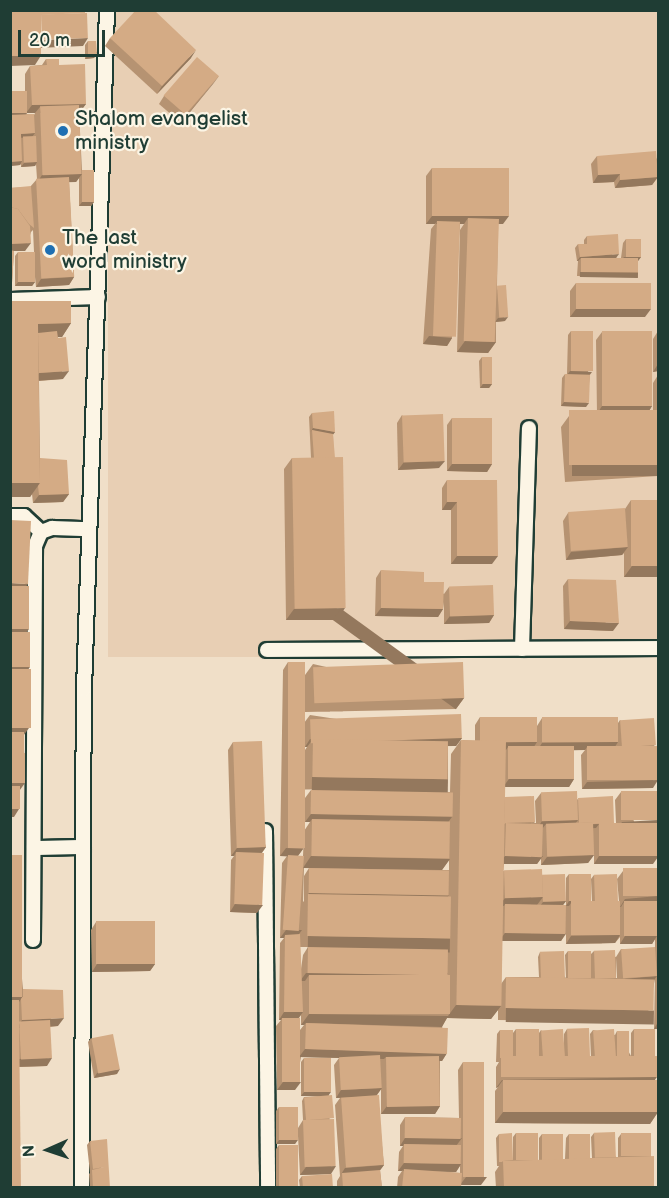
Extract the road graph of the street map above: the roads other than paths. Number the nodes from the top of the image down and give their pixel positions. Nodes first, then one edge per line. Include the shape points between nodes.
1 (107, 10) edge
2 (98, 297) junction
3 (10, 300) edge
4 (529, 428) dead end
5 (10, 516) edge
6 (89, 528) junction
7 (41, 532) junction
8 (658, 648) edge
9 (522, 649) junction
10 (267, 650) dead end
11 (264, 817) edge
12 (83, 847) junction
13 (34, 848) junction
14 (33, 940) dead end
15 (82, 1188) edge
16 (268, 1188) edge

1 - 2 lane
2 - 3 lane
2 - 6 lane
4 - 9 lane
5 - 7 lane via 24,516
6 - 7 lane
6 - 12 lane
7 - 13 lane via 35,546
8 - 9 lane
9 - 10 lane
11 - 16 lane
12 - 13 lane
12 - 15 lane
13 - 14 lane

